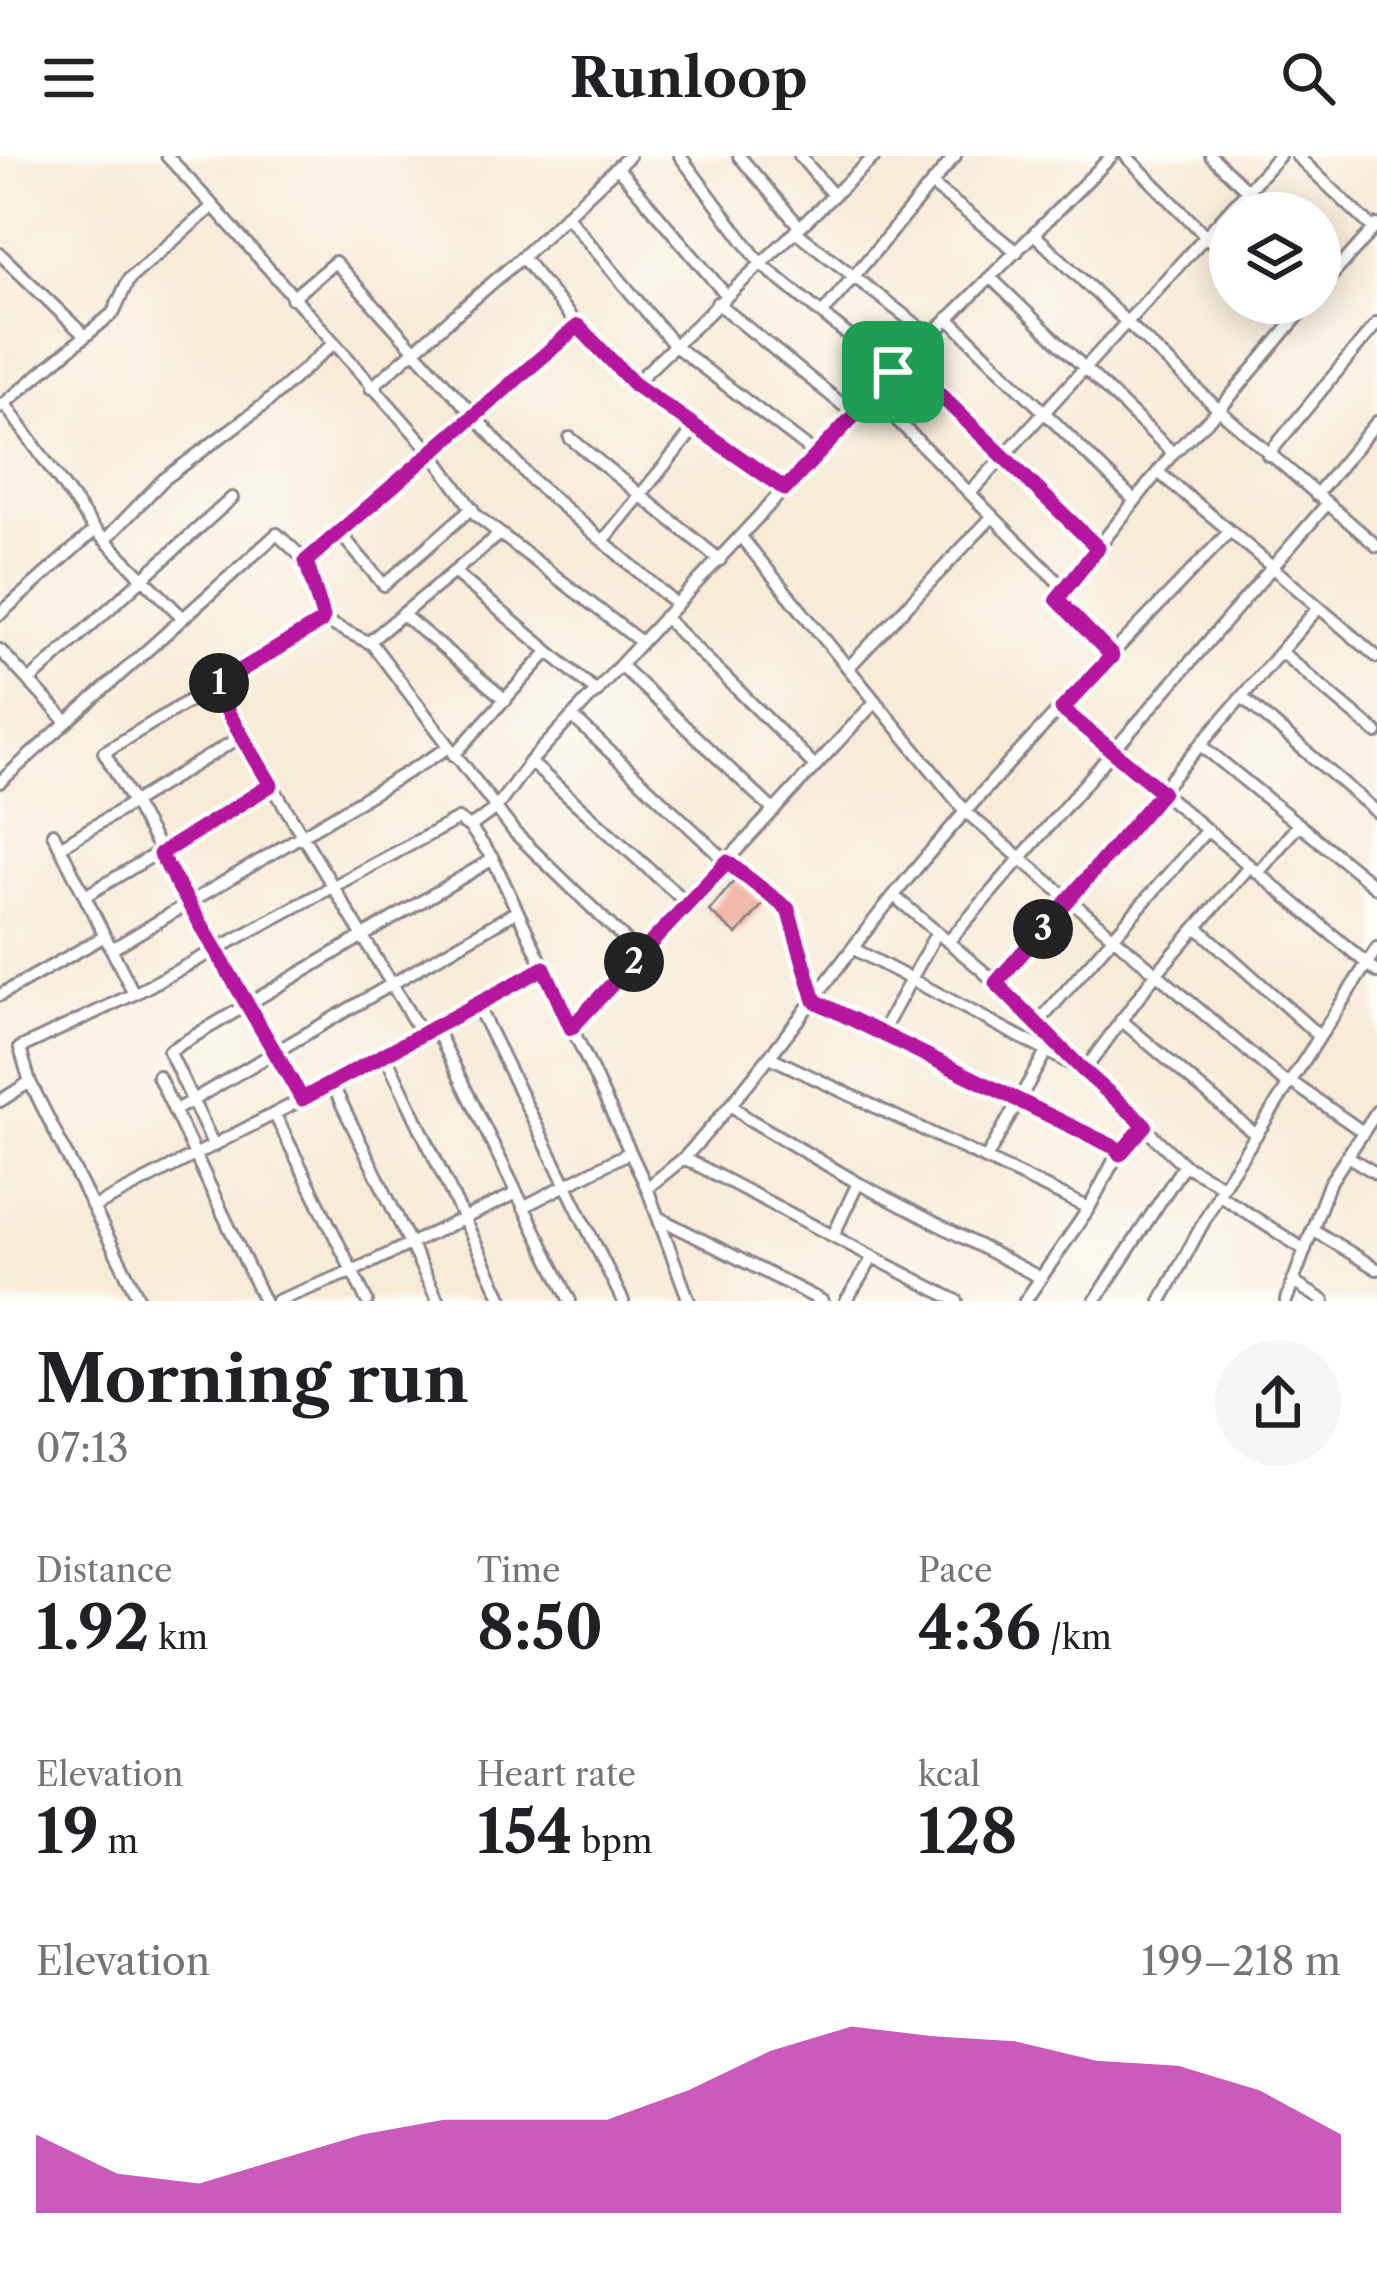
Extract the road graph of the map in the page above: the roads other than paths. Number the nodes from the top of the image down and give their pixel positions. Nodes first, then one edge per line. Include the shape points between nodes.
1 (167, 156) edge
2 (629, 156) edge
3 (680, 156) edge
4 (739, 156) edge
5 (800, 156) edge
6 (955, 156) edge
7 (1112, 156) edge
8 (1126, 156) edge
9 (1211, 156) edge
10 (1279, 156) edge
11 (1297, 156) edge
12 (868, 158) edge
13 (617, 167) junction
14 (931, 184) junction
15 (1247, 191) junction
16 (833, 195) junction
17 (213, 206) junction
18 (566, 215) junction
19 (1375, 228) edge
20 (797, 229) junction
21 (1035, 235) junction
22 (1206, 236) junction
23 (1209, 239) edge
24 (1017, 252) junction
25 (0, 254) edge
26 (522, 257) junction
27 (761, 264) junction
28 (1341, 265) edge
29 (852, 275) junction
30 (989, 277) junction
31 (292, 298) junction
32 (722, 299) junction
33 (822, 314) junction
34 (948, 318) junction
35 (1377, 323) edge
36 (1126, 324) junction
37 (1290, 324) edge
38 (578, 326) junction
39 (86, 336) junction
40 (931, 337) junction
41 (334, 343) junction
42 (675, 346) junction
43 (416, 348) junction
44 (905, 361) junction
45 (1083, 369) junction
46 (893, 372) junction
47 (634, 384) junction
48 (371, 388) junction
49 (872, 395) junction
50 (2, 405) edge
51 (1219, 410) junction
52 (1043, 411) junction
53 (854, 414) junction
54 (474, 416) junction
55 (1377, 422) edge
56 (695, 428) junction
57 (570, 437) dead end
58 (1364, 438) junction
59 (1377, 448) edge
60 (431, 453) junction
61 (1173, 453) junction
62 (1005, 454) junction
63 (1268, 454) junction
64 (817, 455) junction
65 (1158, 472) junction
66 (785, 489) junction
67 (641, 494) junction
68 (970, 494) junction
69 (1316, 495) junction
70 (232, 498) dead end
71 (1135, 501) junction
72 (1327, 504) junction
73 (472, 508) junction
74 (993, 516) junction
75 (95, 530) junction
76 (1230, 531) junction
77 (339, 532) junction
78 (500, 533) junction
79 (741, 537) junction
80 (106, 539) junction
81 (603, 541) junction
82 (1377, 546) edge
83 (1098, 548) junction
84 (719, 560) junction
85 (306, 561) junction
86 (1272, 569) junction
87 (454, 572) junction
88 (142, 578) junction
89 (1065, 589) junction
90 (676, 604) junction
91 (1318, 608) junction
92 (0, 614) edge
93 (402, 614) junction
94 (664, 617) junction
95 (183, 618) junction
96 (323, 620) junction
97 (370, 641) junction
98 (641, 642) junction
99 (548, 652) junction
100 (1280, 652) junction
101 (1112, 656) junction
102 (2, 657) edge
103 (1377, 658) edge
104 (621, 666) junction
105 (848, 668) junction
106 (29, 681) junction
107 (213, 687) junction
108 (597, 692) junction
109 (1242, 697) junction
110 (506, 700) junction
111 (875, 701) junction
112 (1062, 709) junction
113 (574, 718) junction
114 (67, 722) junction
115 (1377, 733) edge
116 (242, 736) junction
117 (1201, 745) junction
118 (451, 752) junction
119 (1115, 753) junction
120 (530, 762) junction
121 (815, 766) junction
122 (0, 782) edge
123 (271, 785) junction
124 (1162, 792) junction
125 (132, 802) junction
126 (496, 808) junction
127 (774, 811) junction
128 (966, 812) junction
129 (1377, 812) edge
130 (1299, 824) junction
131 (470, 827) junction
132 (1207, 830) junction
133 (53, 833) dead end
134 (302, 837) junction
135 (60, 847) junction
136 (160, 854) junction
137 (493, 860) junction
138 (1021, 860) junction
139 (727, 862) junction
140 (1254, 869) junction
141 (332, 885) junction
142 (1377, 888) edge
143 (85, 896) junction
144 (894, 896) junction
145 (1068, 900) junction
146 (189, 904) junction
147 (688, 904) junction
148 (517, 911) junction
149 (1197, 927) junction
150 (937, 932) junction
151 (105, 935) junction
152 (363, 936) junction
153 (1112, 939) junction
154 (948, 942) junction
155 (1377, 948) edge
156 (112, 949) junction
157 (854, 949) junction
158 (216, 950) junction
159 (641, 955) junction
160 (1366, 963) junction
161 (544, 968) junction
162 (1377, 972) edge
163 (1154, 975) junction
164 (911, 978) junction
165 (392, 983) junction
166 (996, 983) junction
167 (134, 994) junction
168 (0, 995) edge
169 (815, 1001) junction
170 (248, 1004) junction
171 (477, 1004) junction
172 (1121, 1020) junction
173 (1037, 1024) junction
174 (435, 1027) junction
175 (571, 1028) junction
176 (421, 1034) junction
177 (881, 1034) junction
178 (1319, 1036) junction
179 (1046, 1050) junction
180 (275, 1051) junction
181 (385, 1054) junction
182 (772, 1058) junction
183 (1084, 1071) junction
184 (158, 1076) dead end
185 (30, 1082) junction
186 (1289, 1083) junction
187 (332, 1084) junction
188 (302, 1099) junction
189 (192, 1100) junction
190 (0, 1101) edge
191 (1018, 1101) junction
192 (733, 1106) junction
193 (174, 1111) junction
194 (1377, 1111) edge
195 (275, 1115) junction
196 (1145, 1125) junction
197 (1363, 1132) junction
198 (1256, 1135) junction
199 (214, 1146) junction
200 (630, 1152) junction
201 (1120, 1154) junction
202 (196, 1155) junction
203 (1347, 1156) junction
204 (987, 1157) junction
205 (684, 1158) junction
206 (1184, 1166) junction
207 (1377, 1174) edge
208 (858, 1183) junction
209 (568, 1184) junction
210 (647, 1188) junction
211 (1220, 1190) junction
212 (517, 1193) junction
213 (94, 1207) junction
214 (524, 1207) junction
215 (1089, 1208) junction
216 (658, 1218) junction
217 (463, 1220) junction
218 (1312, 1229) junction
219 (833, 1236) junction
220 (410, 1244) junction
221 (1305, 1250) junction
222 (873, 1257) junction
223 (1377, 1269) edge
224 (352, 1271) junction
225 (1041, 1278) junction
226 (1293, 1282) junction
227 (928, 1286) junction
228 (140, 1301) edge
229 (264, 1301) edge
230 (278, 1301) edge
231 (367, 1301) edge
232 (438, 1301) edge
233 (503, 1301) edge
234 (570, 1301) edge
235 (623, 1301) edge
236 (689, 1301) edge
237 (822, 1301) edge
238 (846, 1301) edge
239 (918, 1301) edge
240 (958, 1301) edge
241 (1025, 1301) edge
242 (1095, 1301) edge
243 (1161, 1301) edge
244 (1286, 1301) edge
245 (1324, 1301) edge

1 - 17 street
2 - 13 street
3 - 27 street
4 - 20 street
5 - 16 street
6 - 14 street
7 - 21 street
8 - 22 street
9 - 15 street
10 - 15 street
11 - 19 street
12 - 16 street
13 - 18 street
13 - 32 street
14 - 24 street
14 - 29 street
15 - 22 street
16 - 20 street
17 - 31 street
17 - 39 street via 129,279 113,313
18 - 26 street
18 - 42 street
19 - 28 street
20 - 27 street
20 - 29 street
21 - 24 street
21 - 36 street
22 - 23 street
22 - 36 street
24 - 30 street
25 - 39 street
26 - 38 street
26 - 43 street
27 - 32 street
27 - 33 street
29 - 33 street
29 - 40 street
30 - 34 street
30 - 45 street
31 - 41 street
31 - 43 street via 335,262
32 - 42 street
32 - 53 street
33 - 46 street
34 - 40 street
34 - 52 street
35 - 63 street
36 - 45 street
36 - 51 street
37 - 51 street
38 - 47 street
38 - 54 street
39 - 50 street
40 - 44 street
41 - 48 street
41 - 80 street via 163,480
42 - 47 street
42 - 64 street
43 - 48 street
43 - 54 street
44 - 46 street
44 - 62 street
45 - 52 street
45 - 61 street
46 - 49 street
47 - 56 street
48 - 60 street
49 - 53 street
49 - 68 street
50 - 75 street
51 - 61 street
51 - 63 street
52 - 62 street
52 - 71 street
53 - 64 street
54 - 60 street
54 - 81 street
55 - 58 street
56 - 66 street
56 - 67 street
57 - 67 street
58 - 59 street
58 - 69 street
60 - 73 street
60 - 77 street
61 - 65 street
62 - 68 street
62 - 83 street
63 - 69 street
64 - 66 street
65 - 71 street
65 - 76 street
66 - 79 street
67 - 81 street
67 - 84 street
68 - 74 street
69 - 72 street
70 - 88 street
71 - 83 street
72 - 82 street
72 - 86 street
73 - 77 street via 384,585
73 - 78 street
74 - 89 street
74 - 105 street
75 - 80 street
75 - 92 street
76 - 86 street
76 - 101 street
77 - 85 street
78 - 87 street
78 - 98 street
79 - 84 street
79 - 105 street
80 - 88 street
81 - 90 street
83 - 89 street
84 - 90 street
85 - 95 street via 277,534
85 - 96 street
86 - 91 street
86 - 119 street
87 - 93 street
87 - 99 street
88 - 95 street
88 - 106 street
89 - 101 street via 1057,599
90 - 94 street
91 - 100 street
91 - 103 street
93 - 97 street
93 - 110 street
94 - 98 street
94 - 121 street
95 - 114 street
96 - 97 street
96 - 107 street
97 - 118 street
98 - 104 street
99 - 108 street
99 - 110 street
100 - 109 street
100 - 115 street
101 - 112 street
102 - 106 street
104 - 108 street
104 - 127 street
105 - 111 street
106 - 114 street
107 - 116 street
107 - 125 street via 104,752
108 - 113 street
109 - 117 street
109 - 129 street
110 - 118 street
111 - 121 street
111 - 128 street
112 - 119 street
112 - 128 street
113 - 120 street
113 - 139 street
114 - 122 street
116 - 123 street
116 - 125 street
117 - 124 street
117 - 130 street
118 - 126 street
118 - 134 street
119 - 124 street
119 - 138 street
120 - 126 street
120 - 147 street
121 - 127 street
123 - 134 street
123 - 136 street
124 - 132 street
124 - 145 street
125 - 135 street
125 - 136 street
126 - 131 street
126 - 159 street
127 - 139 street
128 - 138 street
128 - 144 street
130 - 140 street
130 - 142 street
131 - 137 street
131 - 141 street via 447,823
132 - 140 street
132 - 153 street
133 - 135 street
134 - 141 street
134 - 146 street
135 - 143 street
136 - 143 street
136 - 146 street
137 - 148 street
137 - 152 street
138 - 145 street
138 - 154 street
139 - 147 street
139 - 169 street via 788,909
140 - 149 street
140 - 160 street
141 - 152 street
141 - 158 street
143 - 151 street
144 - 150 street
144 - 157 street
145 - 153 street
145 - 166 street
146 - 156 street
146 - 158 street
147 - 159 street
148 - 161 street
148 - 165 street
149 - 163 street
149 - 178 street
150 - 154 street
150 - 164 street
151 - 156 street
151 - 168 street
152 - 165 street
152 - 170 street
153 - 163 street
153 - 173 street
154 - 166 street
155 - 160 street
156 - 167 street
157 - 164 street
157 - 169 street
158 - 167 street
158 - 170 street
159 - 175 street
160 - 162 street
160 - 178 street
161 - 171 street
161 - 175 street
163 - 172 street
163 - 186 street
164 - 177 street
164 - 179 street
165 - 176 street
165 - 180 street
166 - 173 street
167 - 185 street via 20,1048
169 - 177 street
169 - 182 street
170 - 180 street
170 - 189 street via 169,1051
171 - 174 street
171 - 209 street
172 - 183 street
172 - 198 street
173 - 183 street
174 - 176 street
174 - 212 street
175 - 200 street
176 - 181 street
177 - 191 street
178 - 186 street
179 - 183 street
179 - 191 street
180 - 188 street
180 - 189 street
181 - 187 street
181 - 217 street
182 - 192 street
182 - 204 street
183 - 196 street
184 - 193 street
185 - 190 street
185 - 213 street
186 - 197 street
186 - 198 street
187 - 188 street
187 - 220 street
188 - 195 street
189 - 193 street
189 - 199 street
191 - 201 street
191 - 204 street
192 - 205 street
192 - 208 street
193 - 202 street
194 - 197 street
195 - 199 street
195 - 224 street
196 - 201 street
196 - 206 street
197 - 203 street
198 - 211 street
199 - 202 street
200 - 209 street
200 - 210 street
201 - 215 street
202 - 213 street
202 - 229 street
203 - 207 street
203 - 218 street
204 - 215 street
205 - 210 street
205 - 219 street
206 - 211 street
206 - 242 street
208 - 219 street
208 - 225 street
209 - 214 street
209 - 235 street
210 - 216 street
211 - 221 street
211 - 243 street
212 - 214 street
212 - 217 street
213 - 228 street
214 - 234 street
215 - 225 street
216 - 236 street
216 - 237 street
217 - 220 street
217 - 233 street
218 - 221 street
218 - 223 street
219 - 222 street
220 - 224 street
220 - 232 street
221 - 226 street
222 - 227 street
222 - 238 street
224 - 230 street
224 - 231 street
225 - 241 street
226 - 244 street
226 - 245 street
227 - 239 street
227 - 240 street

